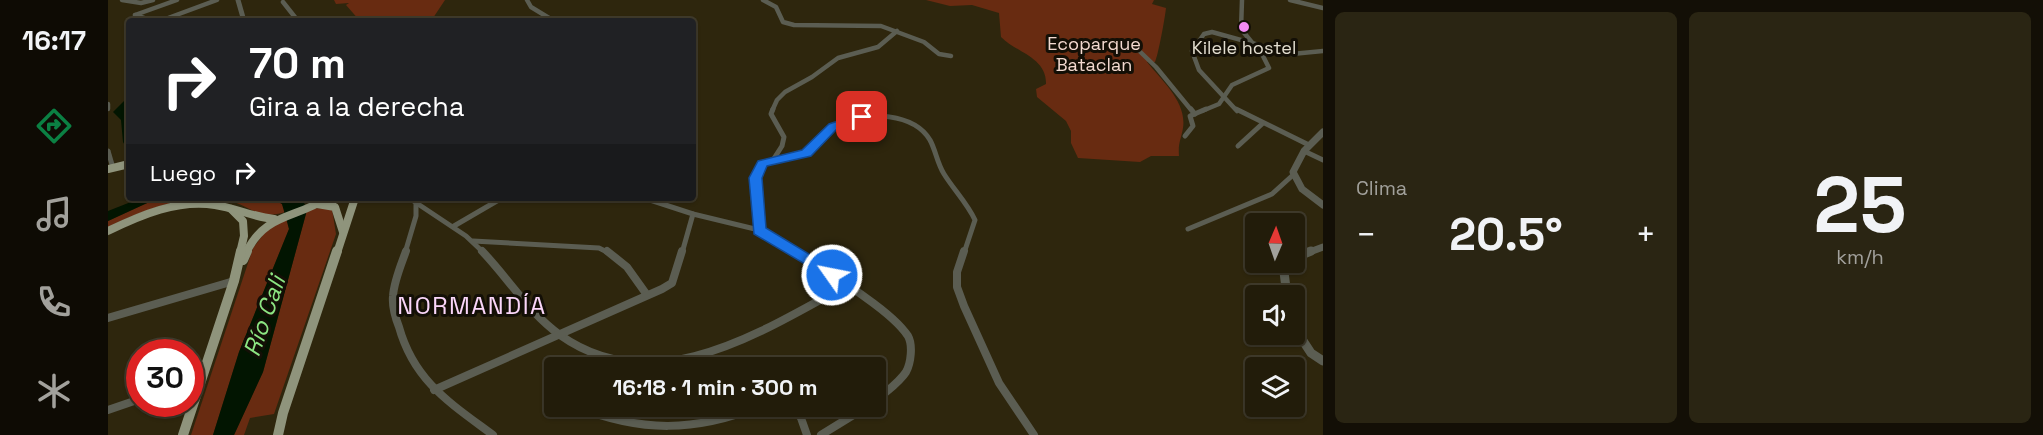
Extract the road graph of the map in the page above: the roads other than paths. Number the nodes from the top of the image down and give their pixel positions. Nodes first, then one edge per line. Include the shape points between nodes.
1 (122, 0) edge
2 (153, 0) edge
3 (177, 0) edge
4 (217, 0) edge
5 (238, 0) edge
6 (527, 0) edge
7 (763, 0) edge
8 (1242, 0) edge
9 (1290, 0) edge
10 (283, 2) dead end
11 (1323, 8) edge
12 (144, 18) edge
13 (168, 18) edge
14 (244, 18) edge
15 (296, 18) edge
16 (549, 18) edge
17 (897, 31) junction
18 (1130, 42) dead end
19 (1253, 44) junction
20 (1323, 51) edge
21 (951, 56) dead end
22 (1224, 99) junction
23 (108, 104) edge
24 (108, 109) edge
25 (1195, 114) junction
26 (1262, 124) junction
27 (1323, 132) edge
28 (1185, 136) dead end
29 (1309, 145) junction
30 (1238, 146) dead end
31 (108, 151) edge
32 (1304, 151) junction
33 (773, 160) junction
34 (1323, 160) edge
35 (126, 164) edge
36 (111, 168) edge
37 (1293, 175) junction
38 (321, 201) edge
39 (354, 201) edge
40 (412, 201) edge
41 (497, 201) edge
42 (653, 201) edge
43 (416, 204) junction
44 (314, 205) junction
45 (1323, 205) edge
46 (231, 209) junction
47 (693, 214) junction
48 (277, 217) junction
49 (454, 226) junction
50 (1188, 229) dead end
51 (759, 230) junction
52 (108, 231) edge
53 (343, 232) junction
54 (473, 241) junction
55 (1323, 247) edge
56 (1305, 254) edge
57 (234, 281) junction
58 (847, 285) junction
59 (647, 295) junction
60 (108, 318) edge
61 (559, 334) junction
62 (1305, 344) edge
63 (1323, 361) edge
64 (204, 372) edge
65 (434, 390) junction
66 (886, 391) edge
67 (126, 404) edge
68 (108, 410) edge
69 (189, 417) edge
70 (604, 417) edge
71 (730, 417) edge
72 (800, 417) edge
73 (850, 417) edge
74 (183, 435) edge
75 (278, 435) edge
76 (493, 435) edge
77 (807, 435) edge
78 (821, 435) edge
79 (1034, 435) edge

1 - 2 street
3 - 12 street via 135,15
4 - 13 street
5 - 14 street
6 - 16 street
7 - 17 street via 776,7 783,22 794,26 876,26
8 - 19 street via 1241,28
9 - 11 street
10 - 15 street
17 - 21 street via 924,42 939,54
17 - 33 street via 878,47 838,58 777,100 771,114 786,137 785,145
18 - 25 street
19 - 20 street via 1292,54
19 - 22 street via 1264,54 1269,68 1232,85
19 - 22 street via 1212,32 1204,34 1192,51 1199,70
22 - 25 street
22 - 26 street
23 - 24 street
25 - 28 street via 1190,116 1193,126
26 - 29 street
26 - 30 street
27 - 29 street
29 - 32 street
31 - 36 street
32 - 34 street
32 - 37 street
33 - 51 street via 762,164 755,178
33 - 79 street via 806,153 833,127 862,117 897,119 928,137 940,168 964,197 975,220 957,272 961,300 1000,386
35 - 36 main road
37 - 45 street via 1302,189
37 - 50 street via 1272,194
38 - 44 main road
39 - 53 main road
40 - 43 street
41 - 49 street
42 - 47 street
43 - 49 street
43 - 65 street via 416,216 397,276 393,308 404,346
44 - 48 main road
44 - 53 main road via 335,207
46 - 48 main road via 257,218
46 - 52 main road via 201,203 180,206
46 - 57 main road via 243,221
47 - 51 street
47 - 59 street via 672,283
48 - 57 main road via 248,247
49 - 54 street
51 - 58 street
53 - 75 main road
54 - 59 street via 600,248 625,263
54 - 61 street
55 - 56 street
57 - 60 street
57 - 64 main road
58 - 61 street via 722,348 667,363 629,363 600,357
58 - 66 street via 894,321 909,338 911,354 906,372
59 - 61 street
61 - 65 street
62 - 63 street
65 - 76 street
67 - 68 street
69 - 74 main road
70 - 71 street via 668,427
72 - 77 street
73 - 78 street

